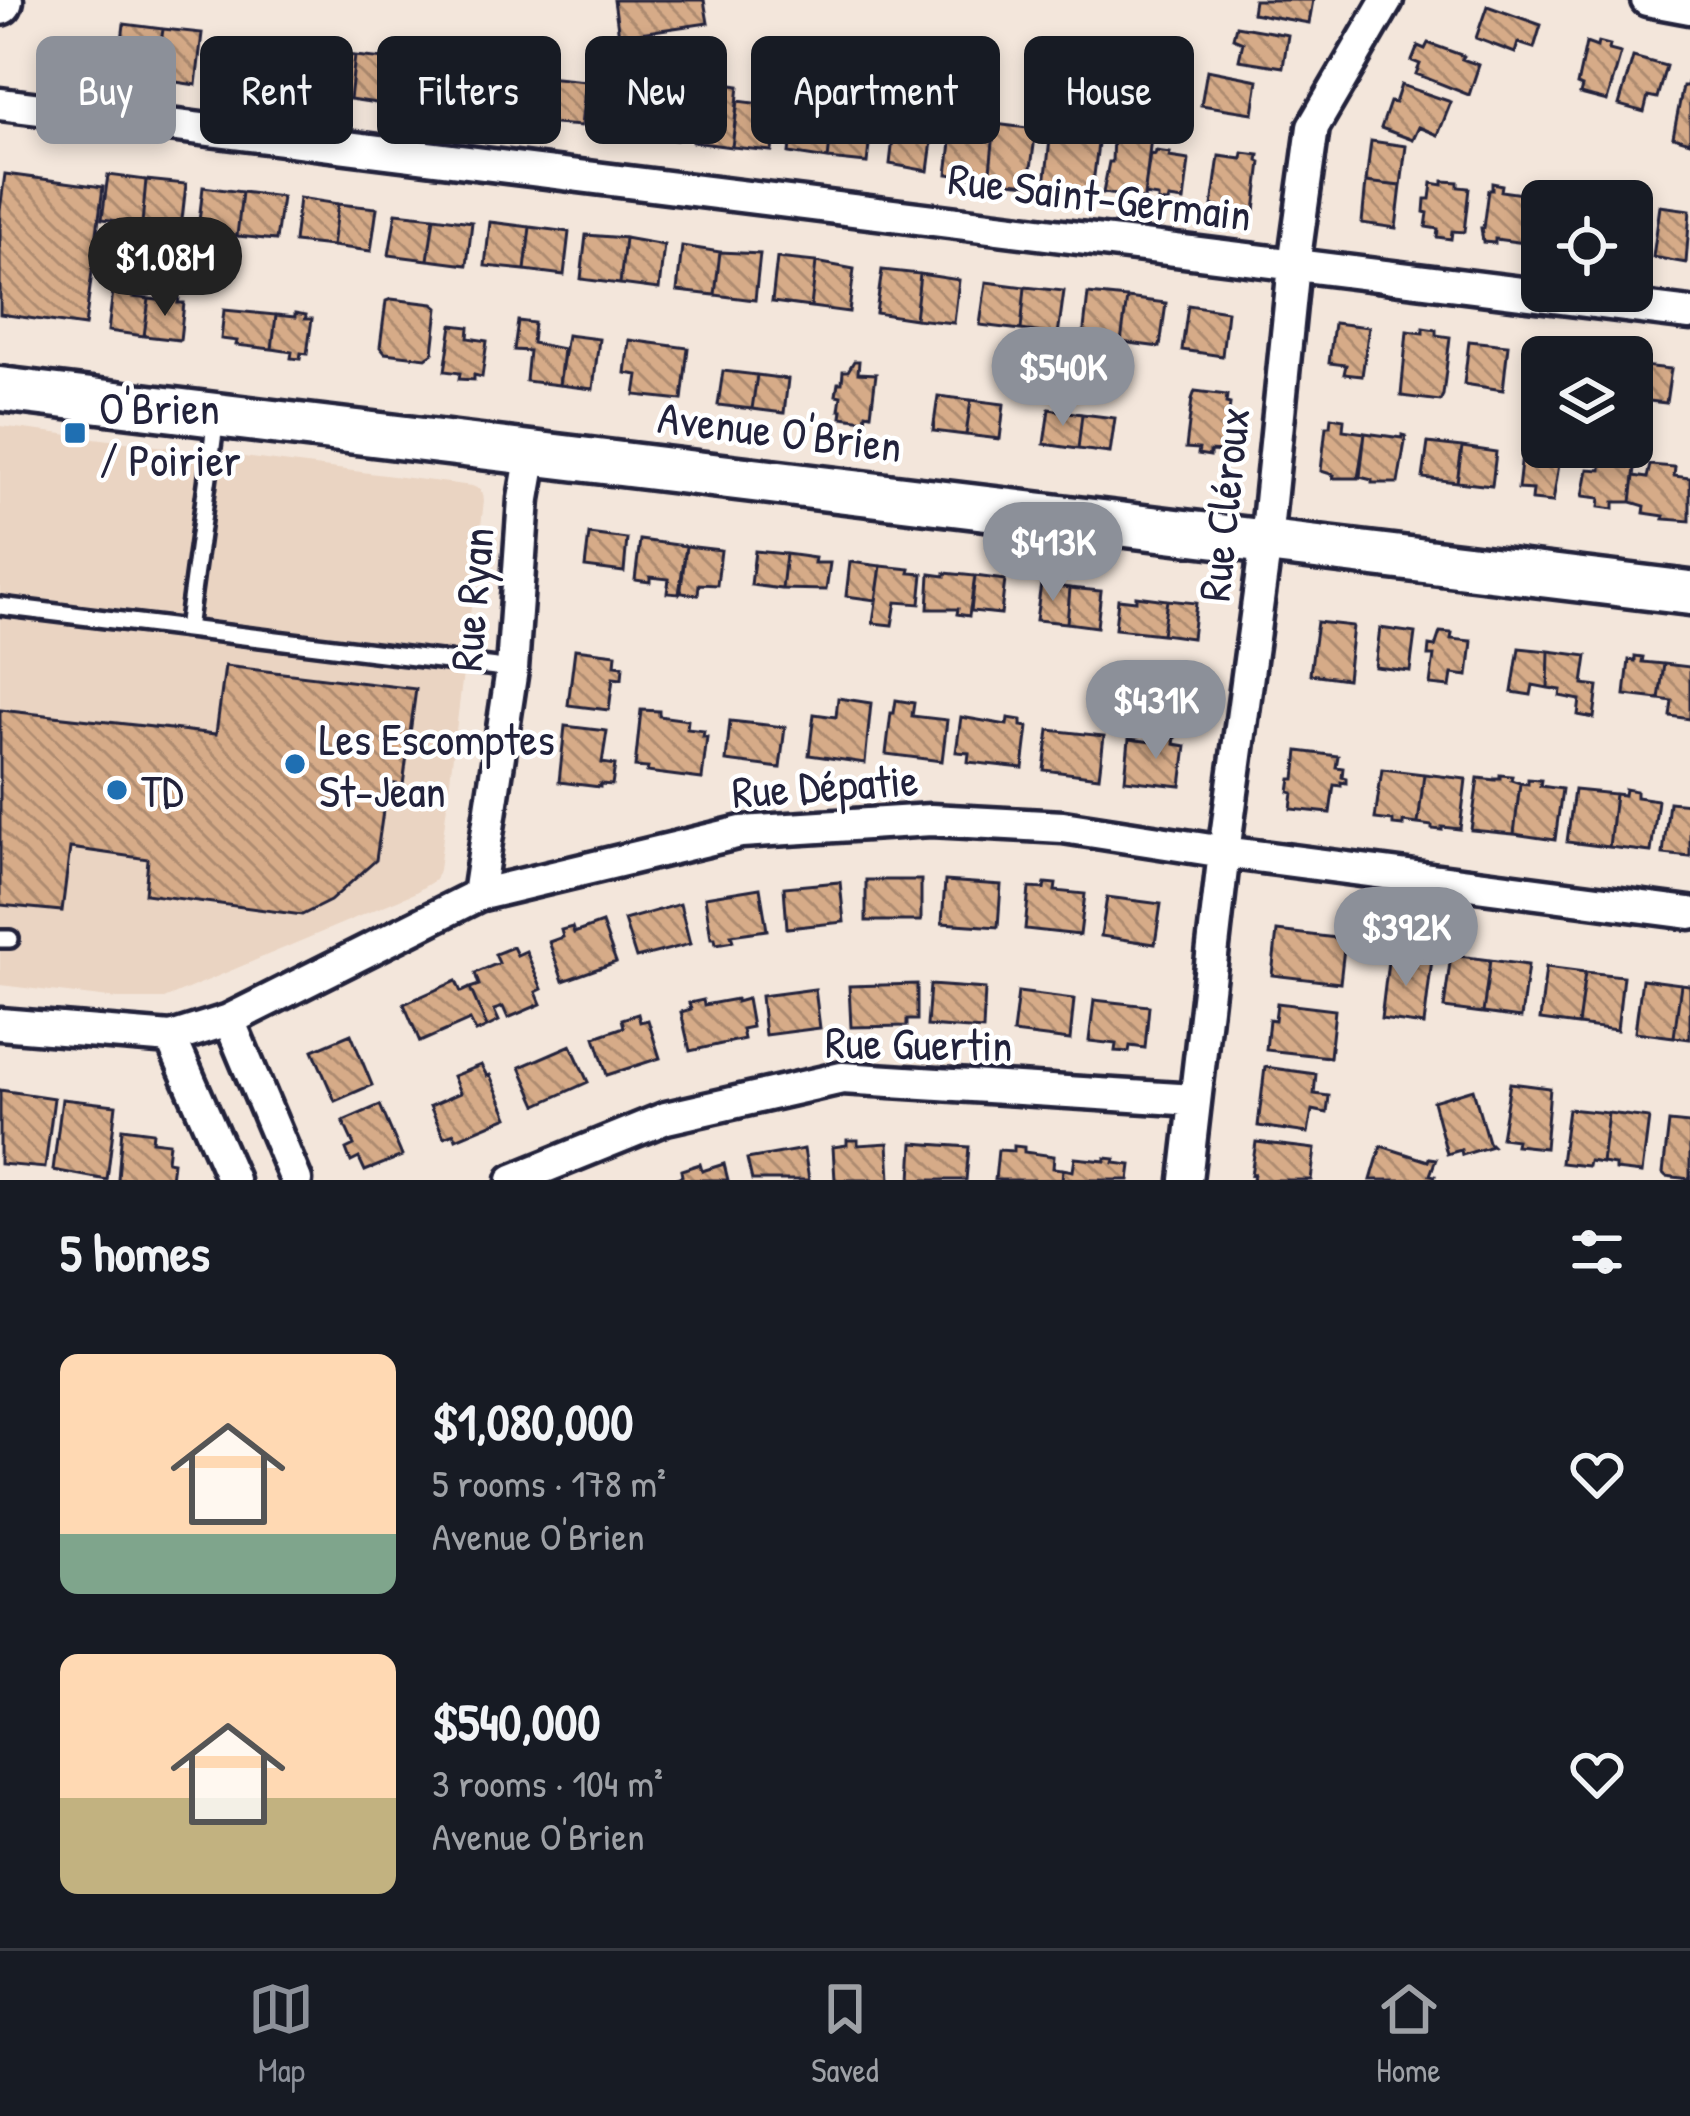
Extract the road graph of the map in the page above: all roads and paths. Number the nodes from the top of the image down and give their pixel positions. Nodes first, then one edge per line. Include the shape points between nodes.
1 (1387, 0) edge
2 (1647, 0) edge
3 (1690, 8) edge
4 (0, 104) edge
5 (1294, 265) junction
6 (1690, 314) edge
7 (0, 389) edge
8 (216, 415) junction
9 (532, 453) junction
10 (1266, 542) junction
11 (1690, 593) edge
12 (0, 606) edge
13 (187, 629) junction
14 (512, 669) junction
15 (1224, 852) junction
16 (478, 895) junction
17 (1690, 913) edge
18 (229, 1020) junction
19 (0, 1024) edge
20 (171, 1038) junction
21 (1196, 1100) junction
22 (232, 1180) edge
23 (296, 1180) edge
24 (513, 1180) edge
25 (1186, 1180) edge

1 - 5 street, Rue Cléroux via 1313,127
2 - 3 street
4 - 5 street, Rue Saint-Germain
5 - 6 street, Rue Saint-Germain
5 - 10 street, Rue Cléroux
7 - 8 street, Avenue O'Brien
8 - 9 street, Avenue O'Brien
8 - 13 lane
9 - 10 street, Avenue O'Brien
9 - 14 street, Rue Ryan
10 - 11 street, Avenue O'Brien
10 - 15 street, Rue Cléroux
12 - 13 lane
13 - 14 lane
14 - 16 street, Rue Ryan
15 - 16 street, Rue Dépatie via 1064,826 931,820 741,832
15 - 17 street, Rue Dépatie
15 - 21 street, Rue Cléroux
16 - 18 street, Rue Dépatie
18 - 20 street, Rue Dépatie
18 - 23 street
19 - 20 street, Rue Dépatie
20 - 22 street
21 - 24 street, Rue Guertin via 842,1078 665,1118
21 - 25 street, Rue Cléroux

